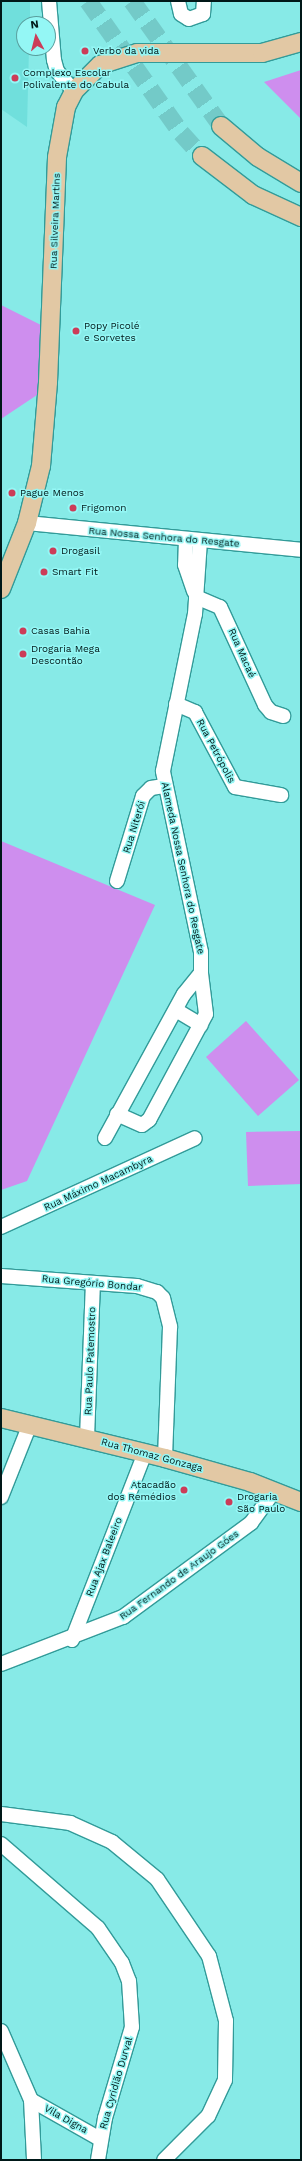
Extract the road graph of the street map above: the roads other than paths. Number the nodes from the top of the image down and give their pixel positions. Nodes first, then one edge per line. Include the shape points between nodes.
1 (49, 1) edge
2 (178, 1) edge
3 (204, 1) edge
4 (301, 42) edge
5 (74, 91) junction
6 (221, 126) tunnel mouth
7 (202, 156) tunnel mouth
8 (301, 183) edge
9 (301, 218) edge
10 (27, 523) junction
11 (186, 539) junction
12 (200, 540) junction
13 (301, 550) edge
14 (1, 589) edge
15 (196, 597) junction
16 (176, 704) junction
17 (283, 716) dead end
18 (164, 786) junction
19 (281, 795) dead end
20 (117, 881) dead end
21 (201, 973) junction
22 (176, 1010) junction
23 (201, 1025) junction
24 (117, 1114) junction
25 (105, 1138) dead end
26 (195, 1138) dead end
27 (1, 1227) edge
28 (1, 1276) edge
29 (94, 1283) junction
30 (1, 1418) edge
31 (30, 1424) junction
32 (87, 1438) junction
33 (145, 1453) junction
34 (165, 1458) junction
35 (274, 1491) junction
36 (1, 1497) edge
37 (301, 1502) edge
38 (72, 1640) junction
39 (1, 1664) edge
40 (1, 1814) edge
41 (1, 1844) edge
42 (1, 2031) edge
43 (31, 2100) junction
44 (100, 2139) junction
45 (34, 2160) edge
46 (98, 2160) edge
47 (164, 2160) edge

1 - 5 street via 57,71
2 - 3 street via 181,14 190,19 203,14
4 - 5 main road, Rua Silveira Martins via 262,53 136,53 100,65
5 - 10 main road, Rua Silveira Martins via 66,107 57,157 45,434
6 - 8 main road via 258,157
7 - 9 main road via 253,195
10 - 11 street, Rua Nossa Senhora do Resgate
10 - 14 main road, Rua Silveira Martins
11 - 12 street, Rua Nossa Senhora do Resgate
11 - 15 street, Alameda Nossa Senhora do Resgate via 185,565
12 - 13 street, Rua Nossa Senhora do Resgate
12 - 15 street, Alameda Nossa Senhora do Resgate
15 - 16 street, Alameda Nossa Senhora do Resgate
15 - 17 street, Rua Macaé via 220,607 265,705 271,712
16 - 18 street, Alameda Nossa Senhora do Resgate via 165,760
16 - 19 street, Rua Petrópolis via 195,712 235,787
18 - 20 street, Rua Niterói via 152,788 143,796
18 - 21 street, Alameda Nossa Senhora do Resgate via 201,952
21 - 22 street
21 - 23 street, Alameda Nossa Senhora do Resgate via 208,1006
22 - 23 street
22 - 24 street
23 - 24 street, Alameda Nossa Senhora do Resgate via 146,1124 136,1124
24 - 25 street
26 - 27 street, Rua Máximo Macambyra
28 - 29 street, Rua Gregório Bondar
29 - 32 street, Rua Paulo Patemostro
29 - 34 street, Rua Gregório Bondar via 149,1289 164,1298 167,1306 170,1373
30 - 31 main road, Rua Thomaz Gonzaga
31 - 32 main road, Rua Thomaz Gonzaga
31 - 36 street
32 - 33 main road, Rua Thomaz Gonzaga
33 - 34 main road, Rua Thomaz Gonzaga
33 - 38 street, Rua Ajax Baleeiro
34 - 35 main road, Rua Thomaz Gonzaga
35 - 37 main road, Rua Thomaz Gonzaga
35 - 38 street, Rua Fernando de Araujo Góes via 251,1523 143,1604 101,1629
38 - 39 street, Rua Fernando de Araujo Góes
40 - 47 street via 70,1823 112,1842 157,1880 209,1956 226,2021 225,2080 208,2116
41 - 44 street, Rua Cyridião Durval via 88,1918 112,1946 128,1981 132,2027
42 - 43 street
43 - 44 street, Vila Digna
43 - 45 street
44 - 46 street, Rua Cyridião Durval

